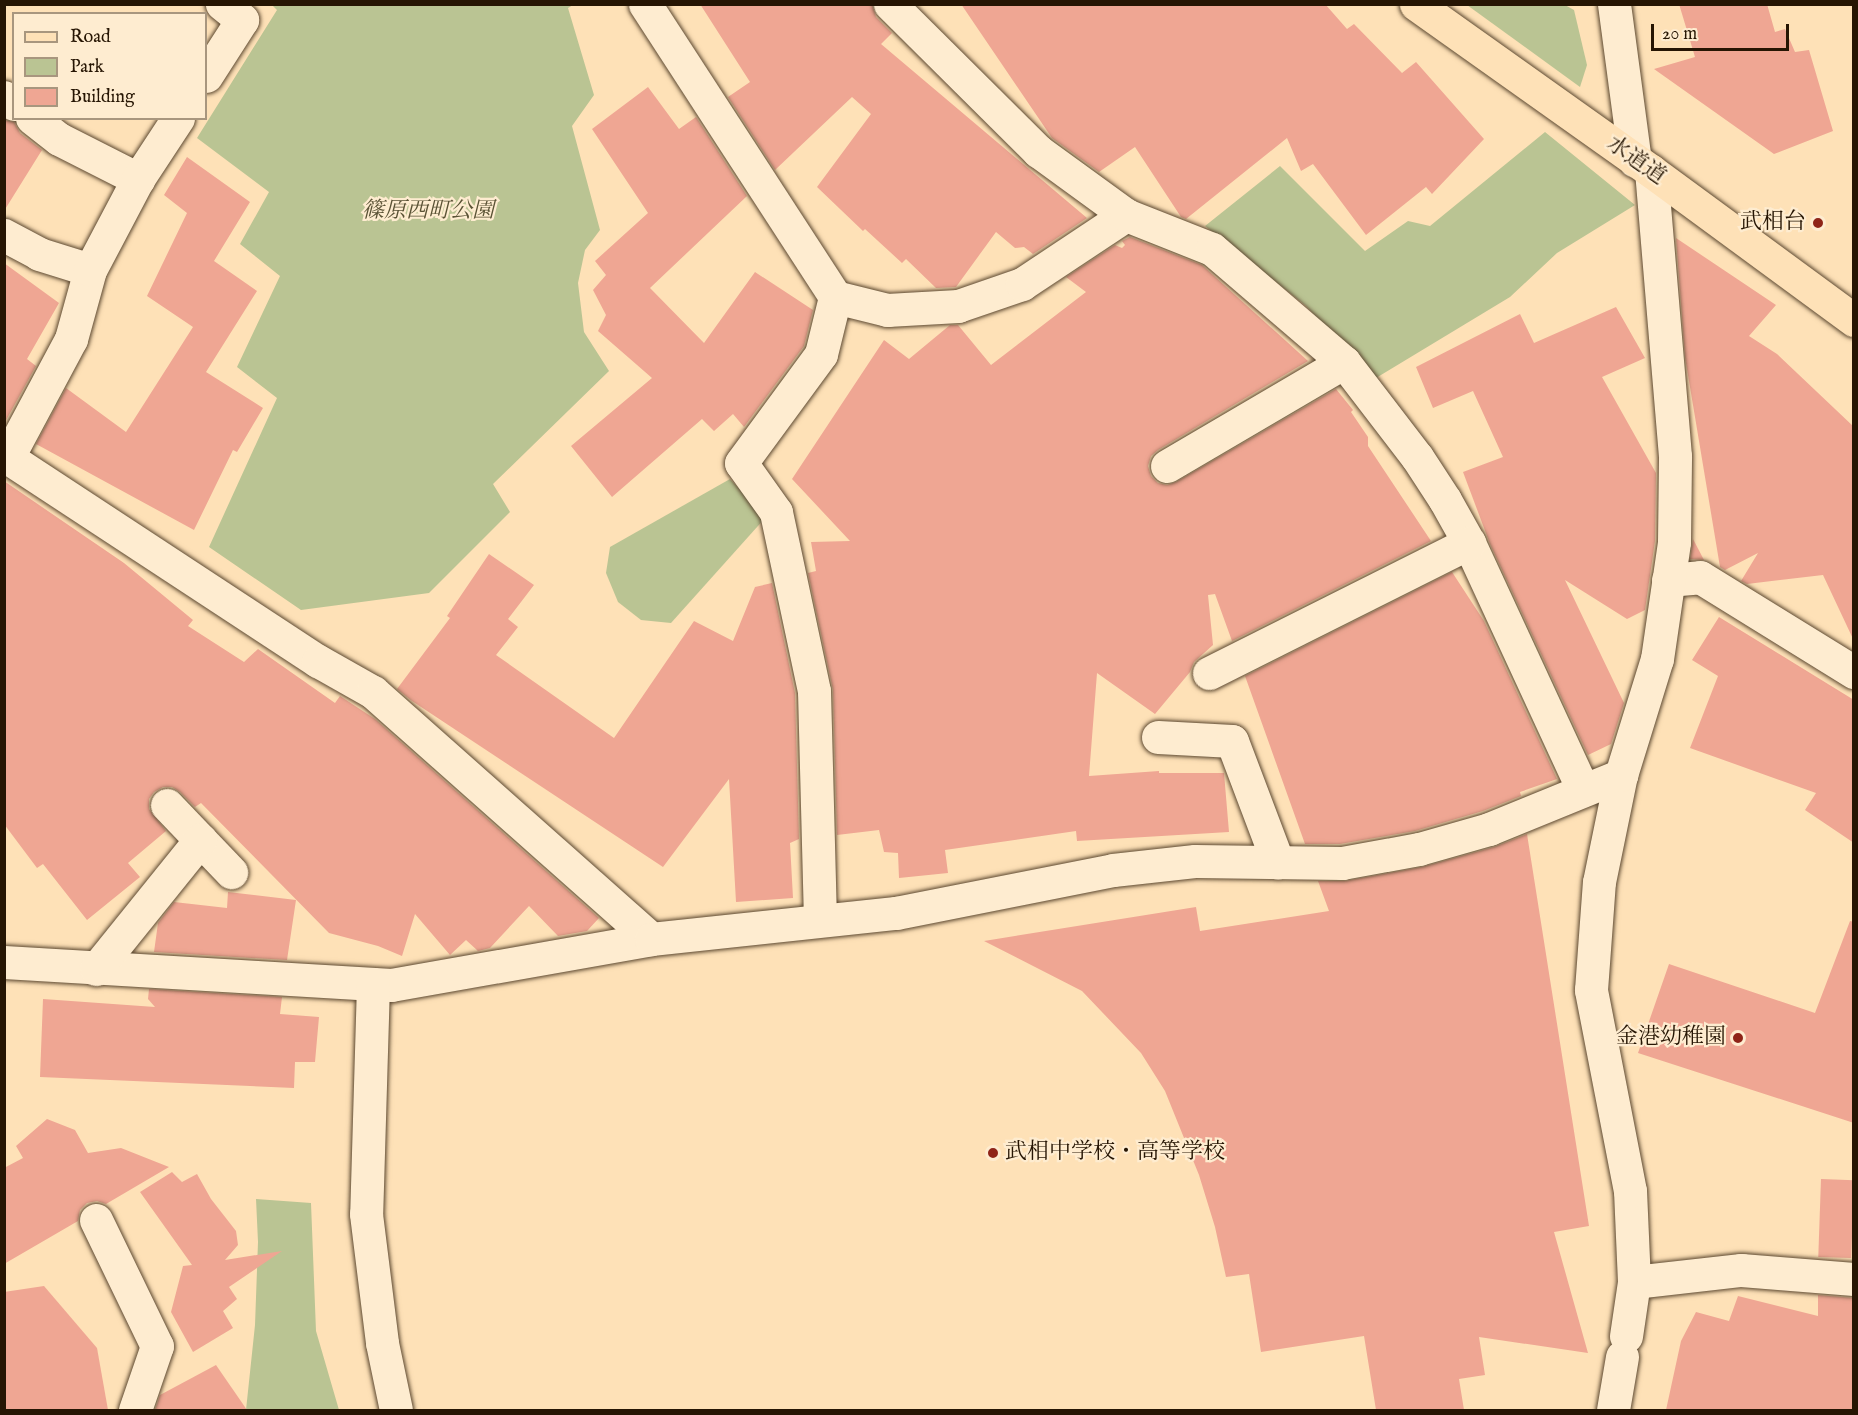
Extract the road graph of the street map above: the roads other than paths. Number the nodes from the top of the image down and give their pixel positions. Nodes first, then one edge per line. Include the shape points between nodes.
1 (222, 4) edge
2 (645, 4) edge
3 (890, 4) edge
4 (1416, 4) edge
5 (1614, 4) edge
6 (207, 74) edge
7 (34, 120) edge
8 (177, 120) edge
9 (1643, 166) junction
10 (138, 179) junction
11 (1126, 215) junction
12 (4, 235) edge
13 (90, 270) junction
14 (835, 297) junction
15 (1854, 320) edge
16 (1344, 362) junction
17 (6, 456) edge
18 (1167, 466) dead end
19 (1469, 543) junction
20 (1668, 580) junction
21 (1854, 672) edge
22 (1209, 673) dead end
23 (1158, 737) dead end
24 (1621, 775) junction
25 (1583, 790) junction
26 (167, 805) dead end
27 (200, 840) junction
28 (1278, 863) junction
29 (231, 872) dead end
30 (820, 920) junction
31 (651, 939) junction
32 (4, 962) edge
33 (96, 969) junction
34 (373, 984) junction
35 (96, 1220) dead end
36 (1854, 1280) edge
37 (1634, 1282) junction
38 (135, 1410) edge
39 (396, 1410) edge
40 (1613, 1410) edge

1 - 6 street via 242,21
2 - 14 street
3 - 11 street via 1038,152
4 - 9 main road, 水道道
5 - 9 street
7 - 10 street via 58,139
8 - 10 street
9 - 15 main road, 水道道
9 - 20 street via 1675,456 1674,542
10 - 13 street
11 - 14 street via 1022,284 958,306 886,310
11 - 16 street via 1212,249
12 - 13 street via 39,254
13 - 17 street via 71,339
14 - 30 street via 821,354 741,463 776,512 814,691
16 - 18 street
16 - 19 street via 1417,457
17 - 31 street via 318,661 373,692
19 - 22 street
19 - 25 street
20 - 21 street via 1700,578
20 - 24 street via 1657,659
23 - 28 street via 1232,741
24 - 25 street
24 - 37 street via 1599,882 1591,990 1630,1191
25 - 28 street via 1489,829 1419,849 1342,863
26 - 27 street
27 - 29 street
27 - 33 street
28 - 30 street via 1196,861 1113,870 896,913
30 - 31 street
31 - 34 street via 391,985
32 - 33 street
33 - 34 street
34 - 39 street via 366,1214 382,1343
35 - 38 street via 157,1346
36 - 37 street via 1741,1270
37 - 40 street

